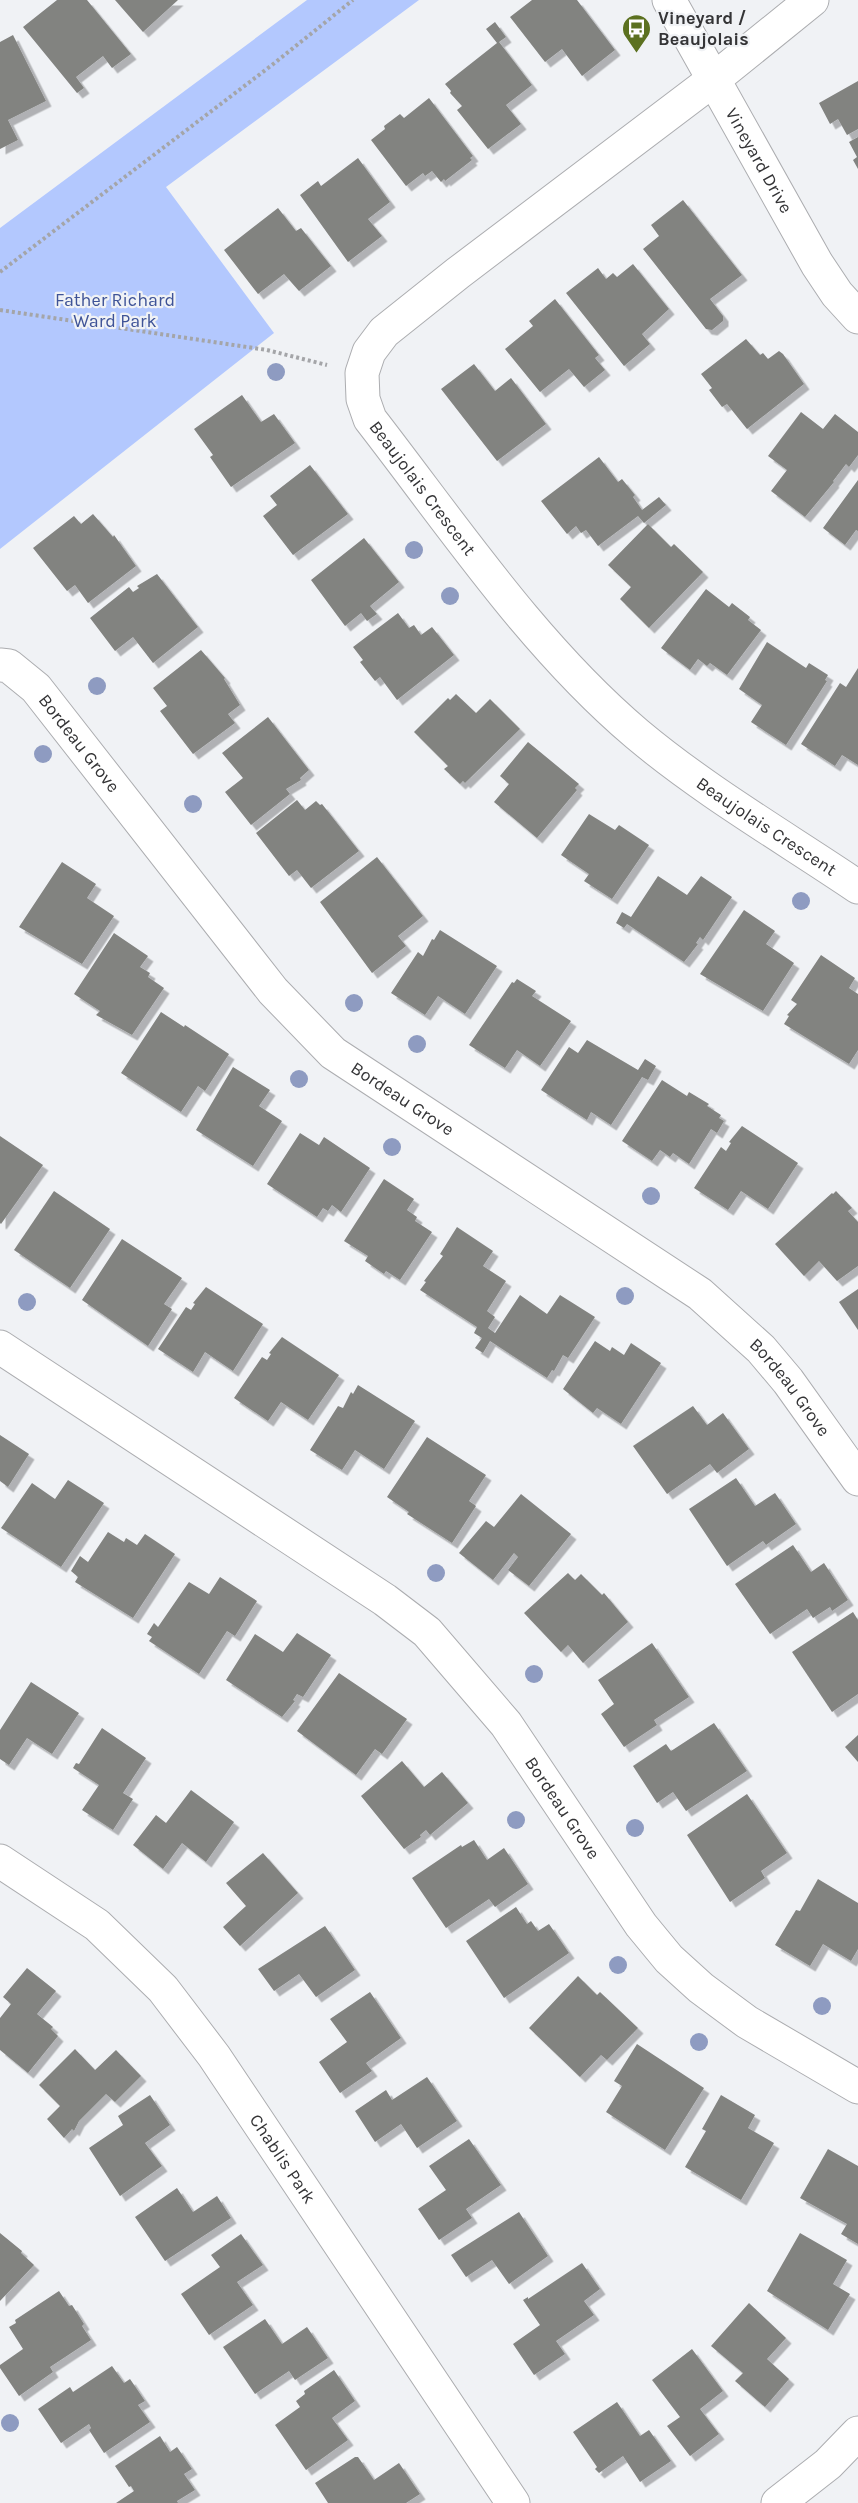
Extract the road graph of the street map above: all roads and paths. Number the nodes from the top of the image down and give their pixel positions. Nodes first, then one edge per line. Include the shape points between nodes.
1 (353, 0) edge
2 (669, 0) edge
3 (812, 0) edge
4 (713, 80) junction
5 (0, 272) edge
6 (0, 310) edge
7 (858, 317) edge
8 (362, 373) junction
9 (0, 665) edge
10 (858, 887) edge
11 (0, 1347) edge
12 (858, 1479) edge
13 (0, 1862) edge
14 (858, 2087) edge
15 (858, 2433) edge
16 (513, 2503) edge
17 (778, 2503) edge

1 - 5 path
2 - 4 street, Vineyard Drive
3 - 4 street, Beaujolais Crescent
4 - 7 street, Vineyard Drive via 817,264
4 - 8 street, Beaujolais Crescent via 384,332 369,352
6 - 8 path via 267,350
8 - 10 street, Beaujolais Crescent via 363,399 370,419 549,648 636,733 677,765
9 - 12 street, Bordeau Grove via 9,666 36,688 273,991 333,1053 700,1294 754,1342 788,1380
11 - 14 street, Bordeau Grove via 385,1600 427,1632 506,1724 641,1925 669,1959 747,2022
13 - 16 street, Chablis Park via 97,1925 163,1989 221,2066
15 - 17 street via 828,2464

